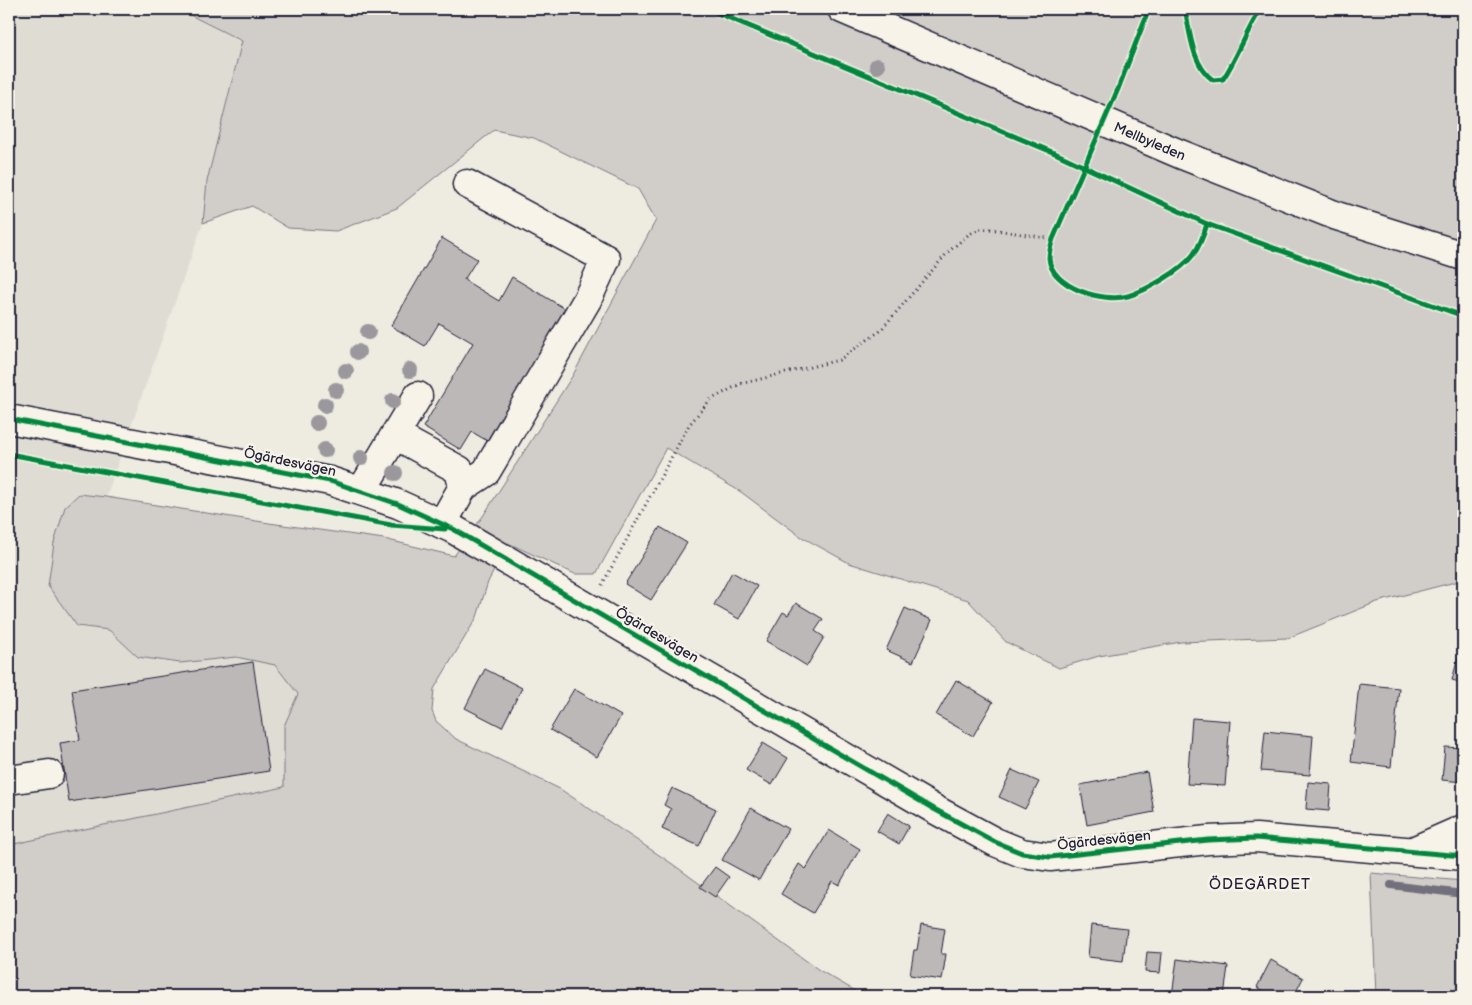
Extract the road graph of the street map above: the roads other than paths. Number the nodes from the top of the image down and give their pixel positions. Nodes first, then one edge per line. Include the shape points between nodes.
1 (842, 9) edge
2 (467, 184) dead end
3 (1463, 256) edge
4 (418, 396) dead end
5 (9, 418) edge
6 (395, 435) junction
7 (463, 487) junction
8 (362, 490) junction
9 (442, 524) junction
10 (49, 774) dead end
11 (9, 780) edge
12 (1463, 828) edge
13 (1412, 852) junction
14 (1463, 856) edge

1 - 3 street, Mellbyleden via 1231,174 1382,232
2 - 7 street via 606,259 587,300 486,472
4 - 6 street
5 - 8 street, Ögärdesvägen via 282,470
6 - 7 street via 459,470
6 - 8 street
7 - 9 street
8 - 9 street, Ögärdesvägen
9 - 13 street, Ögärdesvägen via 934,809 1022,853 1068,856 1208,840 1256,838
10 - 11 street
12 - 13 street
13 - 14 street, Ögärdesvägen

